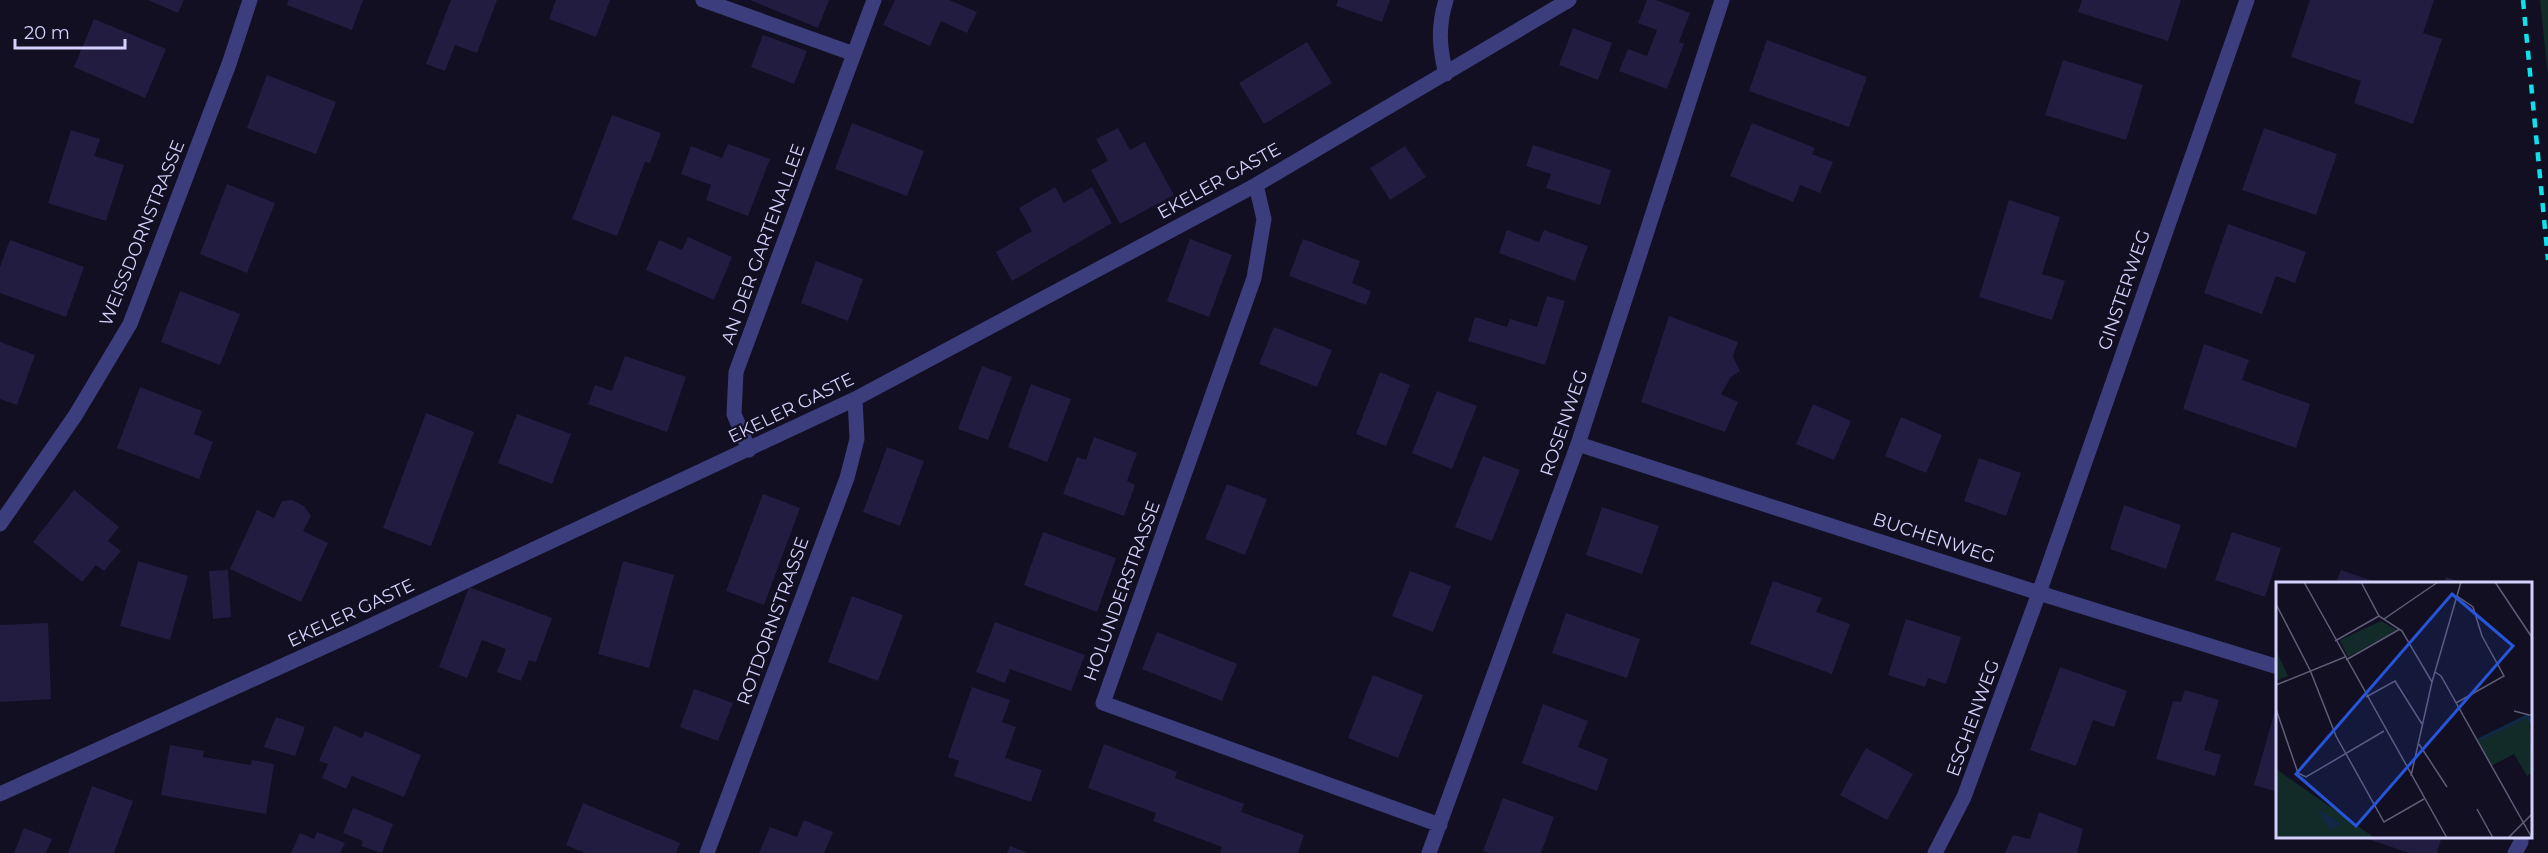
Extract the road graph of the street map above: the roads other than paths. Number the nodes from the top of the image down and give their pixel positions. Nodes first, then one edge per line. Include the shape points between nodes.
1 (250, 0) edge
2 (703, 0) edge
3 (874, 0) edge
4 (1446, 0) edge
5 (1569, 0) edge
6 (1722, 0) edge
7 (2247, 0) edge
8 (854, 54) junction
9 (1446, 74) junction
10 (1256, 185) junction
11 (855, 399) junction
12 (1578, 444) junction
13 (749, 450) junction
14 (0, 524) edge
15 (2039, 593) junction
16 (2276, 666) edge
17 (0, 794) edge
18 (1440, 825) junction
19 (2521, 838) edge
20 (707, 853) edge
21 (1429, 853) edge
22 (1935, 853) edge
23 (2515, 853) edge

1 - 14 street, WEISSDORNSTRASSE via 130,324 75,416
2 - 8 street
3 - 8 street, AN DER GARTENALLEE
4 - 9 street via 1440,21 1439,51
5 - 9 street, EKELER GASTE
6 - 12 street, ROSENWEG
7 - 15 street, GINSTERWEG
8 - 13 street, AN DER GARTENALLEE via 736,372 734,414
9 - 10 street, EKELER GASTE
10 - 11 street, EKELER GASTE
10 - 18 street, HOLUNDERSTRASSE via 1264,219 1254,278 1103,703
11 - 13 street, EKELER GASTE
11 - 20 street, ROTDORNSTRASSE via 857,439 847,478
12 - 15 street, BUCHENWEG
12 - 18 street, ROSENWEG
13 - 17 street, EKELER GASTE
15 - 16 street, BUCHENWEG
15 - 22 street, ESCHENWEG via 1964,798
18 - 21 street, ROSENWEG
19 - 23 street

